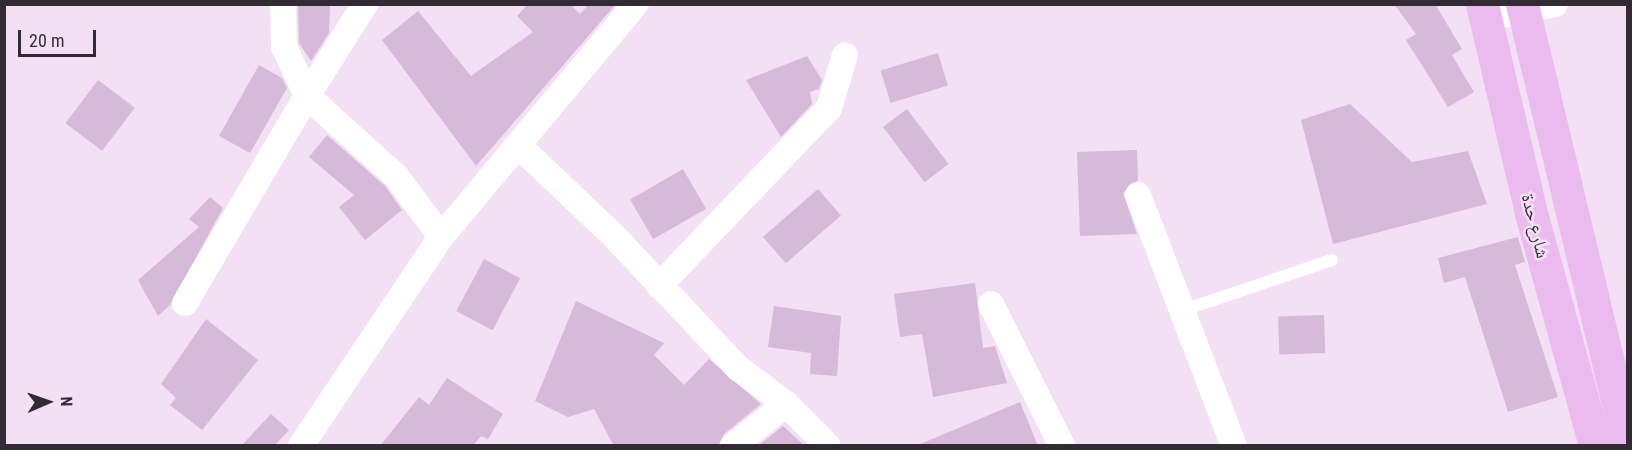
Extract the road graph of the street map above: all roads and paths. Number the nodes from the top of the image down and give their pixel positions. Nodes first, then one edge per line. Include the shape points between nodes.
1 (283, 4) edge
2 (365, 4) edge
3 (636, 4) edge
4 (1534, 7) edge
5 (1485, 11) edge
6 (845, 55) dead end
7 (307, 96) junction
8 (518, 145) junction
9 (1138, 195) dead end
10 (441, 237) junction
11 (1332, 260) dead end
12 (659, 286) junction
13 (185, 303) dead end
14 (991, 304) dead end
15 (1184, 310) junction
16 (786, 404) junction
17 (1625, 423) edge
18 (301, 446) edge
19 (733, 446) edge
20 (828, 446) edge
21 (1062, 446) edge
22 (1234, 446) edge
23 (1595, 446) edge

1 - 7 street via 284,47
2 - 7 street
3 - 8 street
4 - 5 street
4 - 17 main road
5 - 23 main road, شارع حدة via 1531,213
6 - 12 street via 830,108
7 - 10 street via 396,176
7 - 13 street
8 - 10 street
8 - 12 street
9 - 15 street
10 - 18 street
11 - 15 lane
12 - 16 street via 738,368
14 - 21 street
15 - 22 street
16 - 19 street
16 - 20 street

